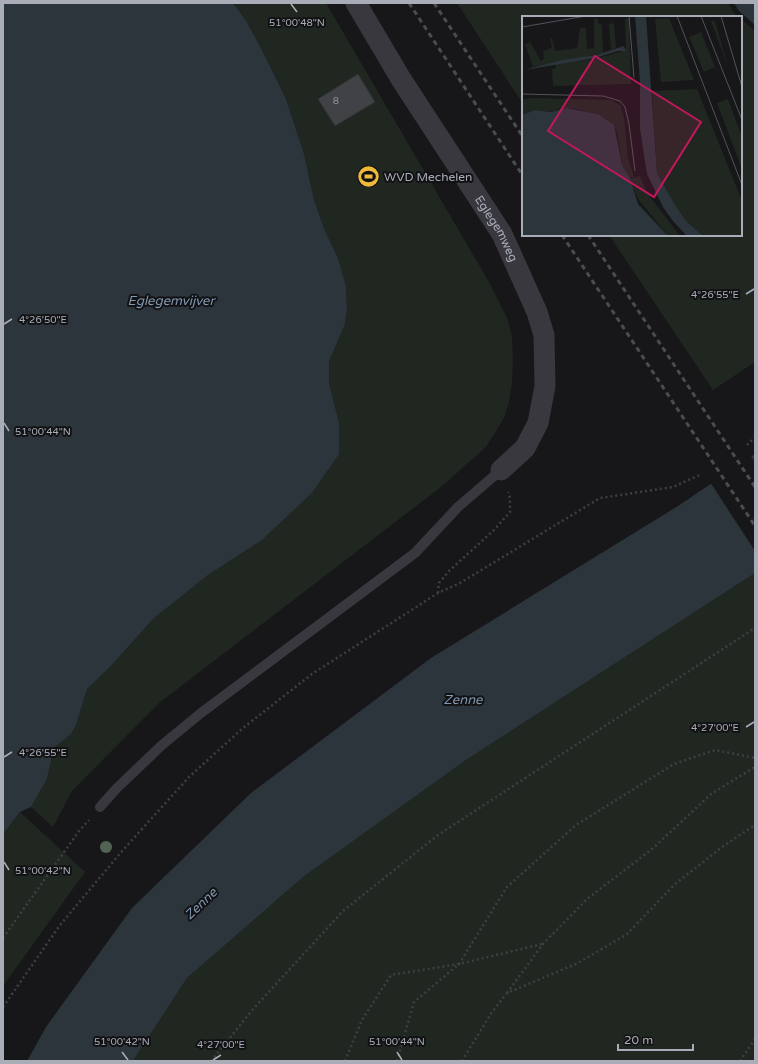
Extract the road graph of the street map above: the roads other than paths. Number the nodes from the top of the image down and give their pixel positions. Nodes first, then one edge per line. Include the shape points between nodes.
1 (356, 3) edge
2 (501, 470) joint
3 (100, 807) road end

1 - 2 street, Eglegemweg via 401,79 502,234 537,312 544,335 545,386 538,423 525,448
2 - 3 lane via 458,507 415,553 201,713 162,745

